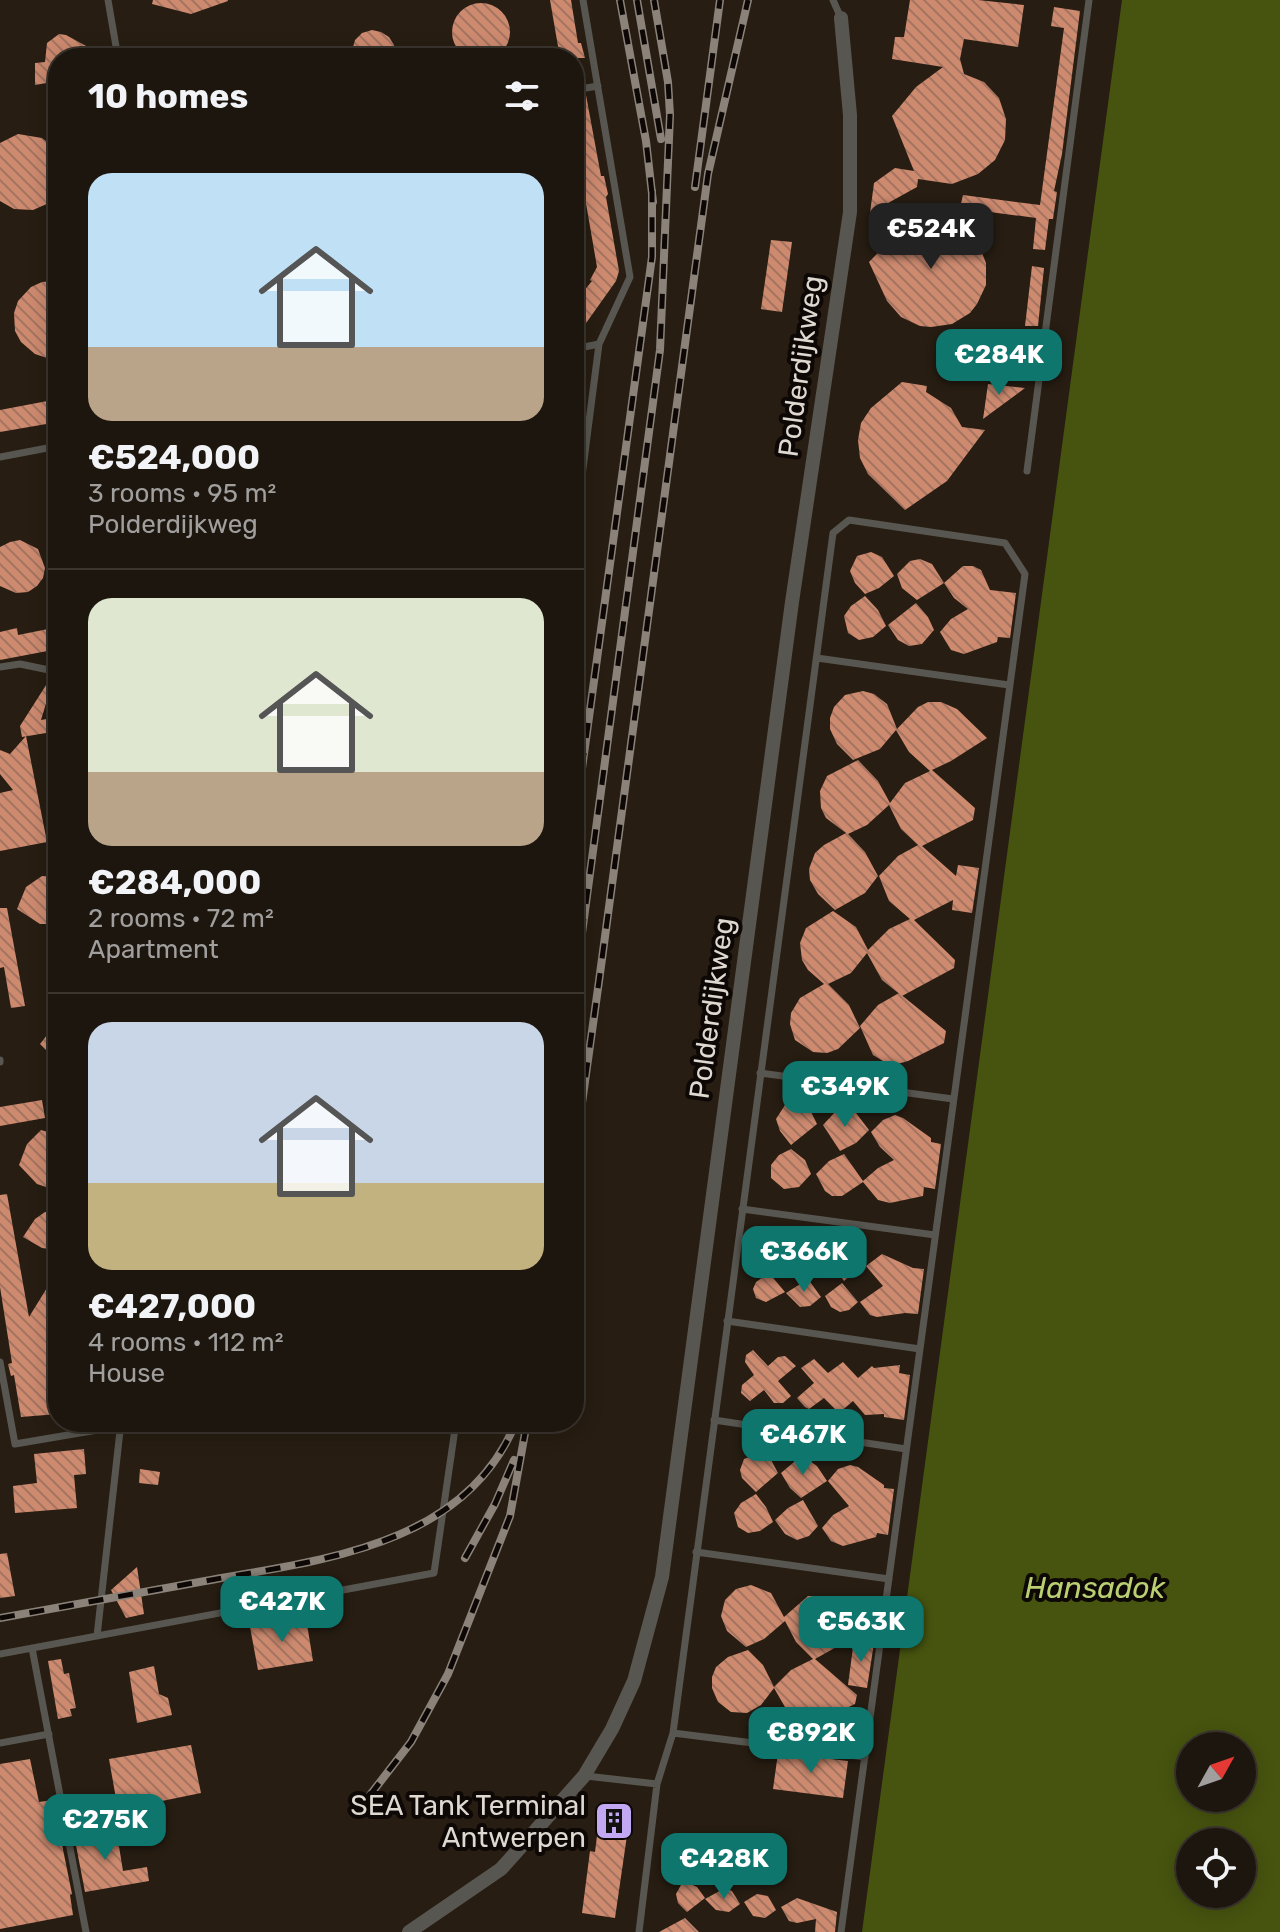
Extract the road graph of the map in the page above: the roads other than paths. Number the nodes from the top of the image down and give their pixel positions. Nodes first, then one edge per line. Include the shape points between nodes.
1 (108, 0) edge
2 (583, 0) edge
3 (833, 0) edge
4 (1089, 0) edge
5 (841, 18) joint
6 (116, 48) edge
7 (598, 86) junction
8 (584, 88) edge
9 (599, 344) junction
10 (584, 347) edge
11 (48, 448) edge
12 (0, 457) edge
13 (584, 460) edge
14 (1027, 471) dead end
15 (817, 658) junction
16 (0, 667) edge
17 (48, 670) edge
18 (1009, 685) junction
19 (760, 1073) junction
20 (953, 1099) junction
21 (742, 1209) junction
22 (935, 1235) junction
23 (727, 1321) junction
24 (920, 1349) junction
25 (0, 1362) edge
26 (714, 1420) junction
27 (79, 1432) edge
28 (120, 1432) edge
29 (455, 1432) edge
30 (906, 1449) junction
31 (696, 1552) junction
32 (889, 1579) junction
33 (97, 1636) junction
34 (32, 1648) junction
35 (0, 1654) edge
36 (673, 1733) junction
37 (49, 1734) junction
38 (0, 1743) edge
39 (865, 1757) junction
40 (584, 1776) junction
41 (657, 1784) junction
42 (86, 1932) edge
43 (409, 1932) edge
44 (639, 1932) edge
45 (841, 1932) edge

1 - 6 lane
2 - 7 lane
3 - 5 lane, Polderdijkweg
4 - 14 lane
5 - 40 street, Polderdijkweg via 850,115 850,212 789,618 662,1577 634,1681
7 - 8 lane
7 - 9 lane via 630,277
9 - 10 lane
9 - 13 lane
11 - 12 lane
15 - 18 lane
15 - 18 lane via 833,533 849,520 1005,543 1025,574
15 - 19 lane
16 - 17 lane via 20,664
18 - 20 lane
19 - 20 lane
19 - 21 lane
20 - 22 lane
21 - 22 lane
21 - 23 lane
22 - 24 lane
23 - 24 lane
23 - 26 lane
24 - 30 lane
25 - 27 lane via 15,1444
26 - 30 lane
26 - 31 lane
28 - 33 lane
29 - 33 lane via 434,1573
30 - 32 lane
31 - 32 lane
31 - 36 lane
32 - 39 lane
33 - 34 lane
34 - 35 lane
34 - 37 lane
36 - 39 lane
36 - 41 lane
37 - 38 lane
37 - 42 lane
39 - 45 lane
40 - 41 lane
40 - 43 street, Polderdijkweg via 501,1869
41 - 44 lane

